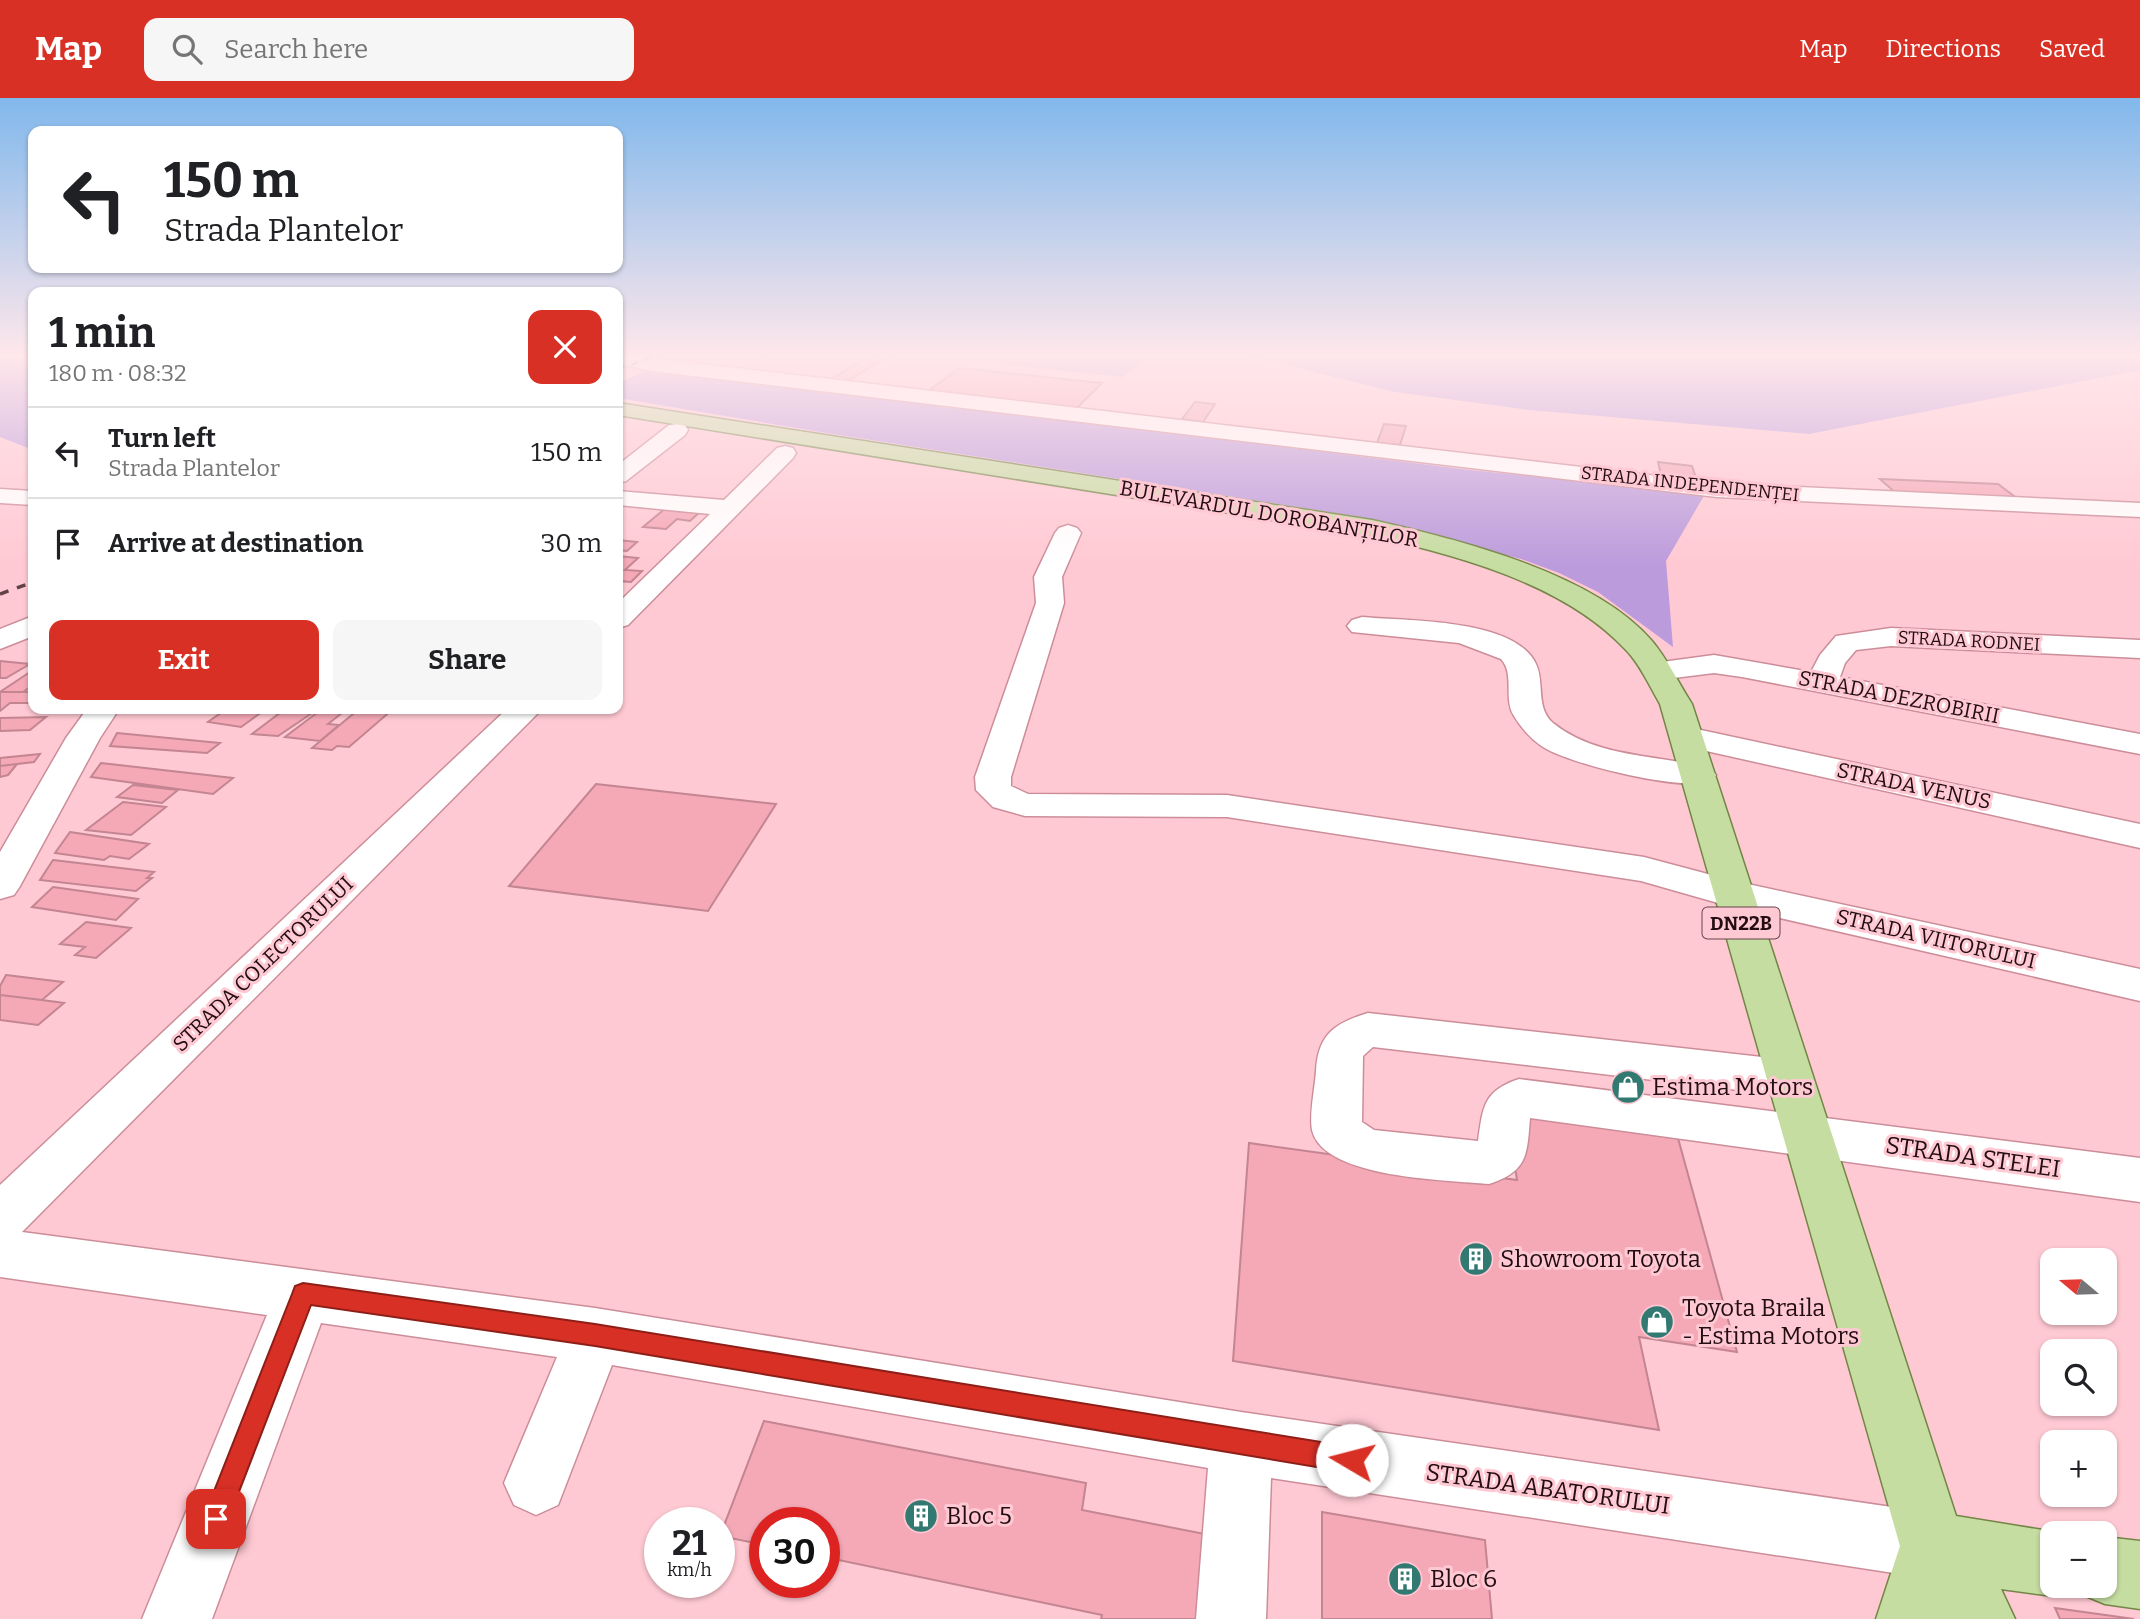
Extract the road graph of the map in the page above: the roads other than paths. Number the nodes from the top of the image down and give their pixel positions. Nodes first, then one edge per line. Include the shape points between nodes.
1 (725, 425) edge
2 (1163, 425) edge
3 (677, 430) dead end
4 (785, 453) dead end
5 (623, 472) edge
6 (0, 496) edge
7 (28, 498) edge
8 (623, 498) edge
9 (729, 508) junction
10 (2140, 510) edge
11 (1068, 533) dead end
12 (631, 592) edge
13 (623, 608) edge
14 (1362, 626) dead end
15 (28, 627) edge
16 (0, 640) edge
17 (2140, 649) edge
18 (1658, 671) junction
19 (1822, 682) junction
20 (100, 714) edge
21 (521, 714) edge
22 (2140, 744) edge
23 (1693, 756) junction
24 (2140, 836) edge
25 (0, 886) edge
26 (1732, 894) junction
27 (2140, 985) edge
28 (1788, 1078) junction
29 (1807, 1135) junction
30 (2140, 1180) edge
31 (0, 1219) edge
32 (0, 1253) edge
33 (303, 1294) junction
34 (595, 1335) junction
35 (1241, 1443) junction
36 (536, 1483) dead end
37 (1933, 1546) junction
38 (2040, 1561) edge
39 (2117, 1572) edge
40 (2140, 1575) edge
41 (177, 1619) edge
42 (1231, 1619) edge
43 (1911, 1619) edge
44 (1980, 1619) edge

1 - 18 main road, BULEVARDUL DOROBANȚILOR / DN22B via 1417,538 1526,573 1590,605 1641,647
2 - 10 street, STRADA INDEPENDENȚEI via 1717,490
3 - 5 street
4 - 9 street
6 - 7 street
8 - 9 street
9 - 12 street
11 - 26 street, STRADA VIITORULUI via 1048,578 1050,603 993,777 994,790 1006,799 1025,805 1227,806 1644,869
12 - 13 street
14 - 23 street, STRADA VENUS via 1483,640 1515,655 1522,663 1528,712 1540,729 1556,740 1603,758
15 - 16 street
17 - 19 street, STRADA RODNEI via 1891,637 1847,642 1830,661
18 - 19 street, STRADA DEZROBIRII via 1714,664
18 - 23 main road, BULEVARDUL DOROBANȚILOR / DN22B via 1676,704
19 - 22 street, STRADA DEZROBIRII
20 - 25 street
21 - 31 street, STRADA COLECTORULUI
23 - 24 street, STRADA VENUS
23 - 26 main road, BULEVARDUL DOROBANȚILOR / DN22B
26 - 27 street, STRADA VIITORULUI
26 - 28 main road, BULEVARDUL DOROBANȚILOR / DN22B
28 - 29 main road, BULEVARDUL DOROBANȚILOR / DN22B
28 - 29 street, STRADA STELEI via 1368,1030 1350,1039 1340,1053 1337,1130 1369,1150 1489,1163 1502,1153 1507,1109 1519,1098
29 - 30 street, STRADA STELEI
29 - 37 main road, BULEVARDUL DOROBANȚILOR / DN22B
32 - 33 street, STRADA ABATORULUI
33 - 34 street, STRADA ABATORULUI
33 - 41 street
34 - 35 street, STRADA ABATORULUI
34 - 36 street
35 - 37 street, STRADA ABATORULUI
35 - 42 street
37 - 38 main road
37 - 43 main road
37 - 44 main road, BULEVARDUL DOROBANȚILOR / DN22B
39 - 40 main road

